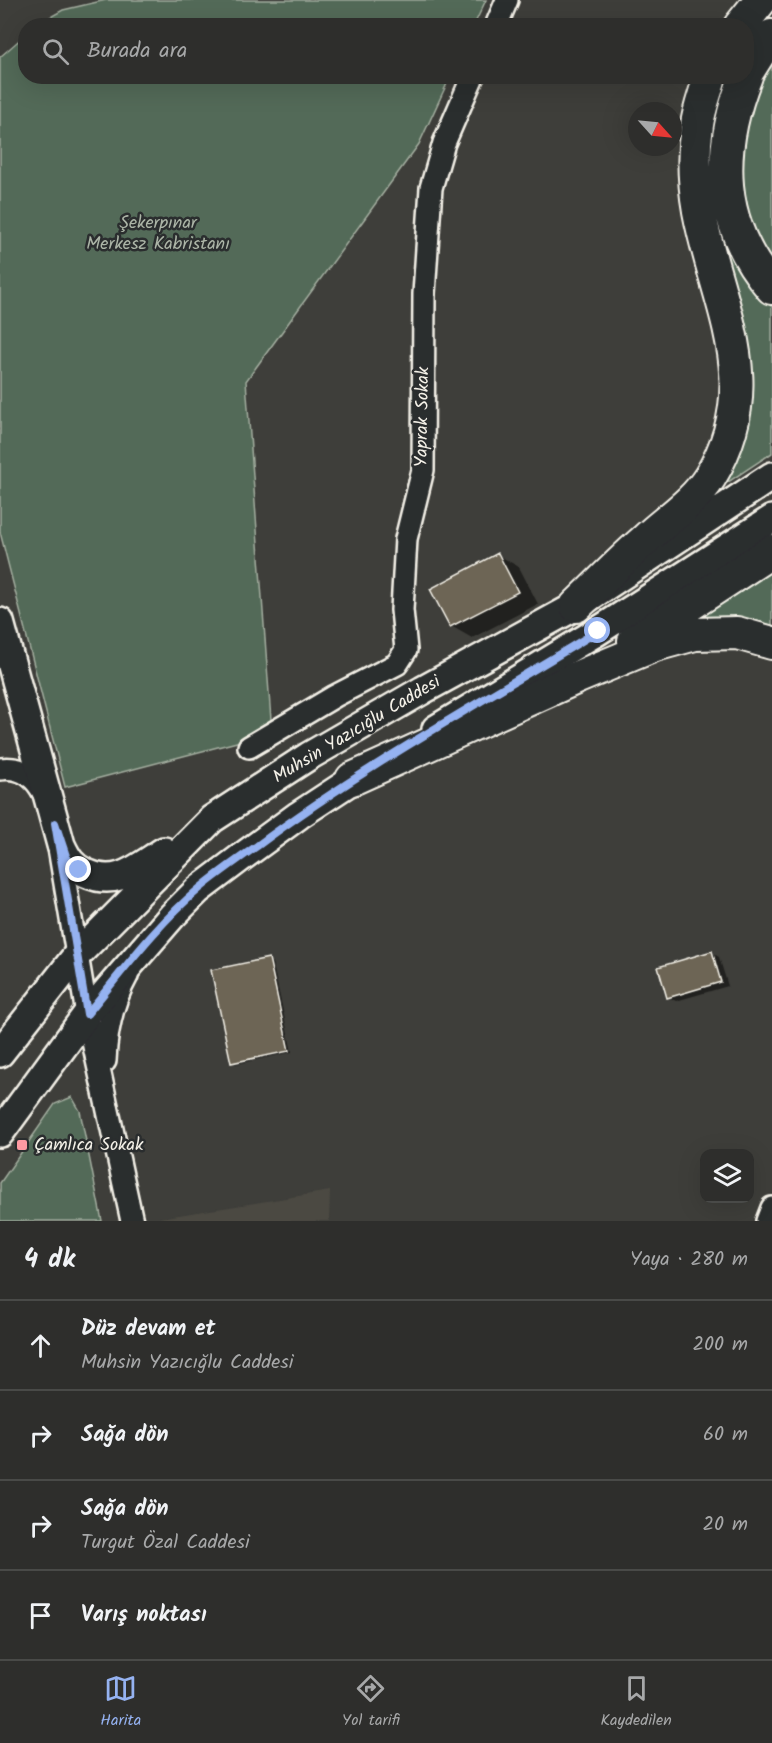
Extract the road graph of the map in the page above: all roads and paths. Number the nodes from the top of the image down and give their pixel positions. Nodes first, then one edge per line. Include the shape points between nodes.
1 (507, 0) edge
2 (761, 0) edge
3 (499, 18) edge
4 (746, 18) edge
5 (772, 36) edge
6 (754, 62) edge
7 (470, 84) edge
8 (708, 84) edge
9 (743, 84) edge
10 (772, 288) edge
11 (772, 476) edge
12 (772, 519) edge
13 (772, 551) edge
14 (576, 606) junction
15 (0, 622) edge
16 (772, 643) edge
17 (578, 677) junction
18 (249, 747) dead end
19 (0, 769) edge
20 (352, 779) junction
21 (54, 818) junction
22 (212, 819) junction
23 (147, 943) junction
24 (76, 955) junction
25 (87, 1014) junction
26 (0, 1053) edge
27 (104, 1095) junction
28 (0, 1132) edge
29 (772, 1208) edge
30 (132, 1221) edge
31 (767, 1221) edge

1 - 3 street
2 - 4 highway
5 - 6 highway
7 - 18 street, Yaprak Sokak via 444,143 431,188 424,294 423,470 406,539 402,610 406,650 397,664
8 - 14 highway via 697,124 695,172 699,210 733,345 738,385 734,420 709,479 682,510
9 - 10 highway via 727,145 726,187 747,254
11 - 14 main road, Muhsin Yazıcığlu Caddesi
12 - 20 main road via 598,631
13 - 17 highway
14 - 22 main road, Muhsin Yazıcığlu Caddesi via 309,756
15 - 21 main road
16 - 17 highway via 737,633 695,634 655,645
17 - 20 highway
19 - 21 street via 12,768 31,776
20 - 23 main road via 198,890
21 - 22 main road via 67,859 79,870 111,880 129,873
21 - 24 street
22 - 24 main road, Muhsin Yazıcığlu Caddesi
23 - 25 main road
23 - 27 street via 119,989 111,1014 106,1036
24 - 25 street
24 - 26 main road, Muhsin Yazıcığlu Caddesi
25 - 27 street
25 - 28 main road
27 - 30 street
29 - 31 street

